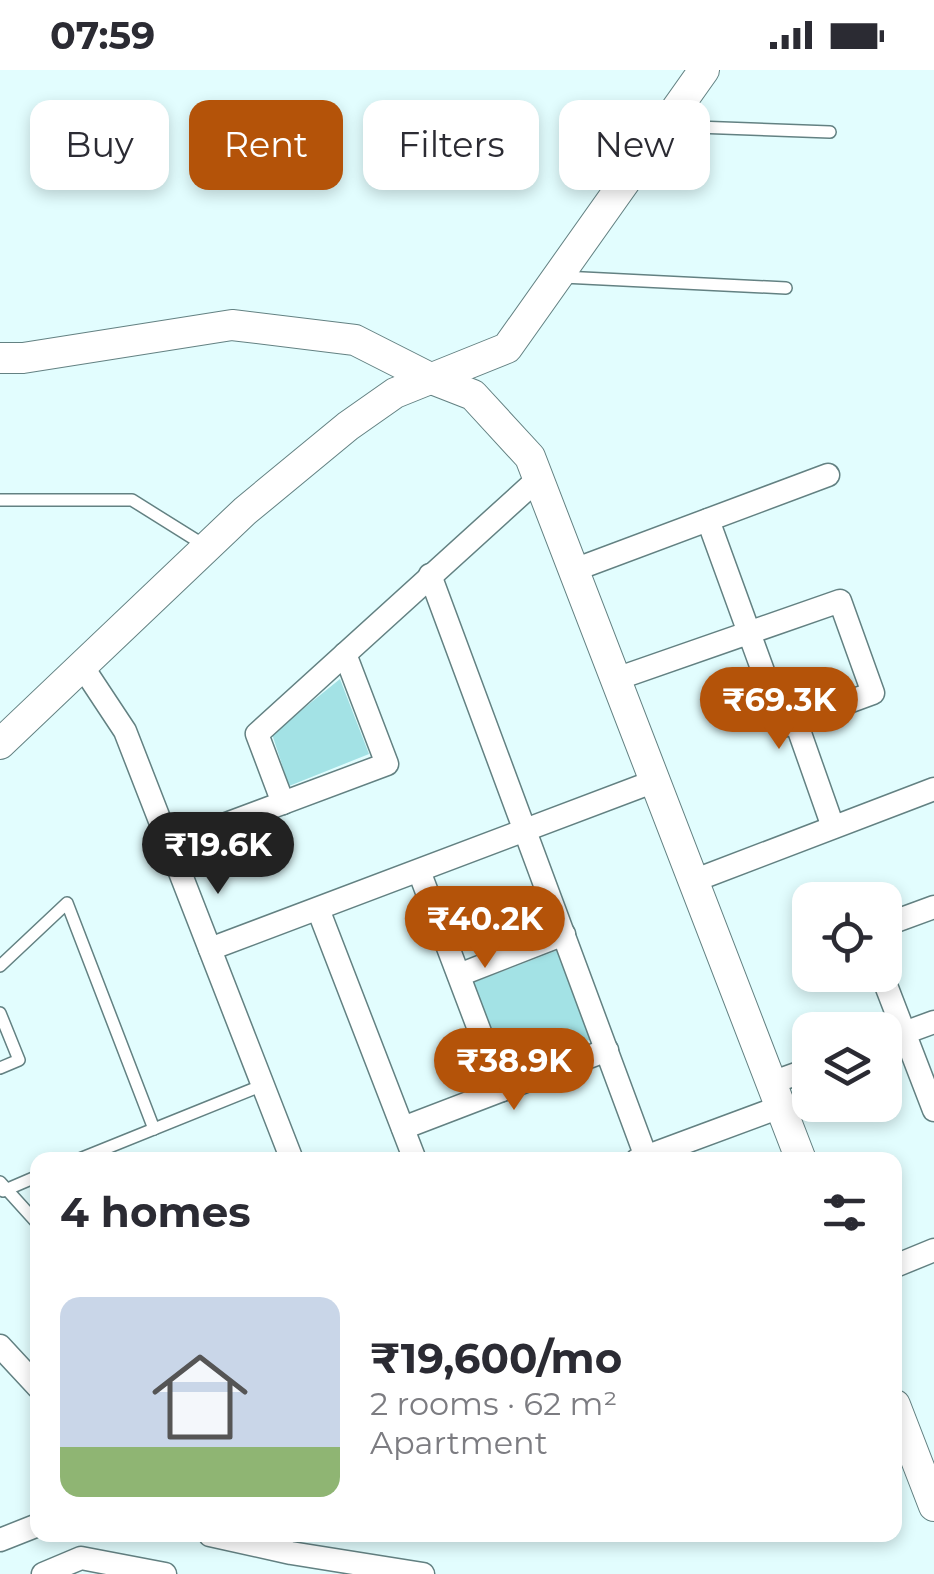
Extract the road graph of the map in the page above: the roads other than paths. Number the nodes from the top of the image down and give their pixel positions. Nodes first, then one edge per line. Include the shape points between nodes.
1 (704, 70) edge
2 (683, 100) edge
3 (710, 128) edge
4 (830, 132) dead end
5 (620, 190) edge
6 (559, 277) junction
7 (786, 288) dead end
8 (0, 358) edge
9 (432, 378) junction
10 (828, 475) dead end
11 (538, 478) junction
12 (0, 500) edge
13 (708, 520) junction
14 (208, 547) junction
15 (574, 570) junction
16 (430, 575) junction
17 (749, 633) junction
18 (345, 654) junction
19 (82, 666) junction
20 (616, 680) junction
21 (796, 722) junction
22 (0, 744) edge
23 (655, 782) junction
24 (934, 789) edge
25 (282, 803) junction
26 (834, 827) junction
27 (525, 830) junction
28 (170, 845) junction
29 (419, 871) junction
30 (694, 881) junction
31 (934, 907) edge
32 (318, 909) junction
33 (902, 919) edge
34 (564, 934) junction
35 (210, 949) junction
36 (0, 966) edge
37 (458, 976) junction
38 (0, 1014) edge
39 (934, 1022) edge
40 (902, 1034) edge
41 (606, 1050) junction
42 (902, 1050) edge
43 (0, 1068) edge
44 (792, 1082) edge
45 (263, 1085) junction
46 (502, 1090) junction
47 (776, 1095) junction
48 (934, 1110) edge
49 (402, 1128) junction
50 (154, 1129) junction
51 (97, 1152) edge
52 (289, 1152) edge
53 (412, 1152) edge
54 (640, 1152) edge
55 (655, 1152) edge
56 (798, 1152) edge
57 (30, 1179) edge
58 (2, 1188) edge
59 (30, 1216) edge
60 (934, 1250) edge
61 (902, 1263) edge
62 (0, 1346) edge
63 (30, 1379) edge
64 (905, 1459) edge
65 (934, 1506) edge
66 (30, 1527) edge
67 (0, 1540) edge
68 (236, 1542) edge
69 (332, 1542) edge
70 (82, 1546) edge
71 (327, 1567) edge
72 (112, 1569) edge
73 (43, 1574) edge
74 (165, 1574) edge
75 (423, 1574) edge

1 - 2 street
3 - 4 lane
5 - 6 street
6 - 7 lane
6 - 9 street via 506,348
8 - 9 street via 232,326 355,340
9 - 11 street via 473,395 530,457
9 - 14 street via 395,393 348,426
10 - 13 street
11 - 15 street
11 - 16 street
12 - 14 lane via 132,500
13 - 15 street
13 - 17 street
14 - 19 street
15 - 20 street
16 - 18 street
16 - 27 street
17 - 20 street
17 - 21 street via 783,726
17 - 21 street via 840,601 873,693
18 - 25 street via 257,734
18 - 25 street via 388,764
19 - 22 street
19 - 28 street via 126,731
20 - 23 street
21 - 26 street
23 - 27 street
23 - 30 street
24 - 26 street
25 - 28 street
26 - 30 street
27 - 29 street
27 - 34 street
28 - 35 street
29 - 32 street
29 - 37 street
30 - 47 street
31 - 33 street
32 - 35 street
32 - 49 street
34 - 37 street
34 - 41 street
35 - 45 street
36 - 50 lane via 68,903
37 - 46 street
38 - 43 lane via 19,1060
39 - 40 street
41 - 46 street
41 - 54 street
42 - 48 street
44 - 47 street
45 - 50 lane
45 - 52 street
46 - 49 street
47 - 55 street
47 - 56 street
49 - 53 street
50 - 51 lane
57 - 58 lane
58 - 59 lane
60 - 61 street
62 - 63 street
64 - 65 street
66 - 67 street
68 - 71 street
69 - 71 street
70 - 72 street
70 - 73 street
71 - 75 street
72 - 74 street

